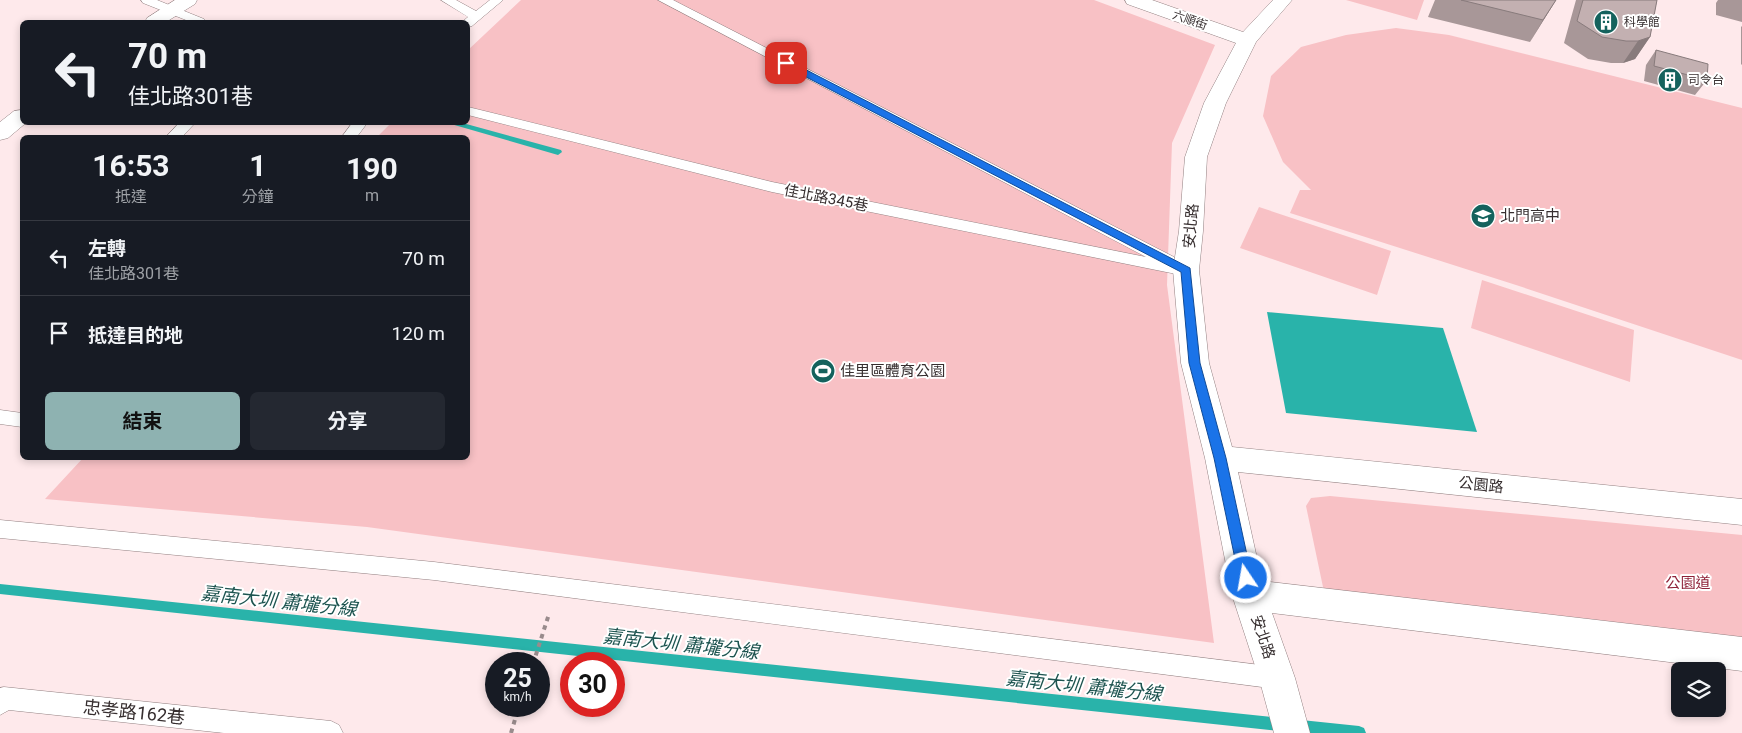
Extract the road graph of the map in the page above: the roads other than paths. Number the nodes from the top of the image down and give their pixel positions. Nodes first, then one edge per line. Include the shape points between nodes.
1 (147, 0) edge
2 (188, 0) edge
3 (447, 0) edge
4 (497, 0) edge
5 (664, 0) edge
6 (1134, 0) edge
7 (1283, 0) edge
8 (171, 11) junction
9 (157, 20) edge
10 (195, 20) edge
11 (472, 20) edge
12 (1247, 40) junction
13 (470, 112) edge
14 (20, 118) edge
15 (186, 125) edge
16 (359, 125) edge
17 (0, 134) edge
18 (175, 135) edge
19 (350, 135) edge
20 (1186, 270) junction
21 (0, 418) edge
22 (20, 420) edge
23 (1220, 458) junction
24 (1742, 512) edge
25 (0, 529) edge
26 (1249, 595) junction
27 (1742, 654) edge
28 (1277, 678) junction
29 (2, 700) edge
30 (331, 733) edge
31 (1292, 733) edge

1 - 8 lane
2 - 8 street
3 - 11 lane
4 - 11 lane
5 - 20 lane
6 - 12 street, 六順街
7 - 12 street, 安北路
8 - 9 street
8 - 10 lane
12 - 20 street, 安北路 via 1215,103 1196,157
13 - 20 lane, 佳北路345巷 via 772,187
14 - 17 street
15 - 18 lane
16 - 19 lane
20 - 23 street, 安北路 via 1195,363
21 - 22 lane
23 - 24 street, 公園路
23 - 26 street, 安北路
25 - 28 lane via 434,571
26 - 27 street
26 - 28 street, 安北路
28 - 31 street, 安北路
29 - 30 lane, 忠孝路162巷

